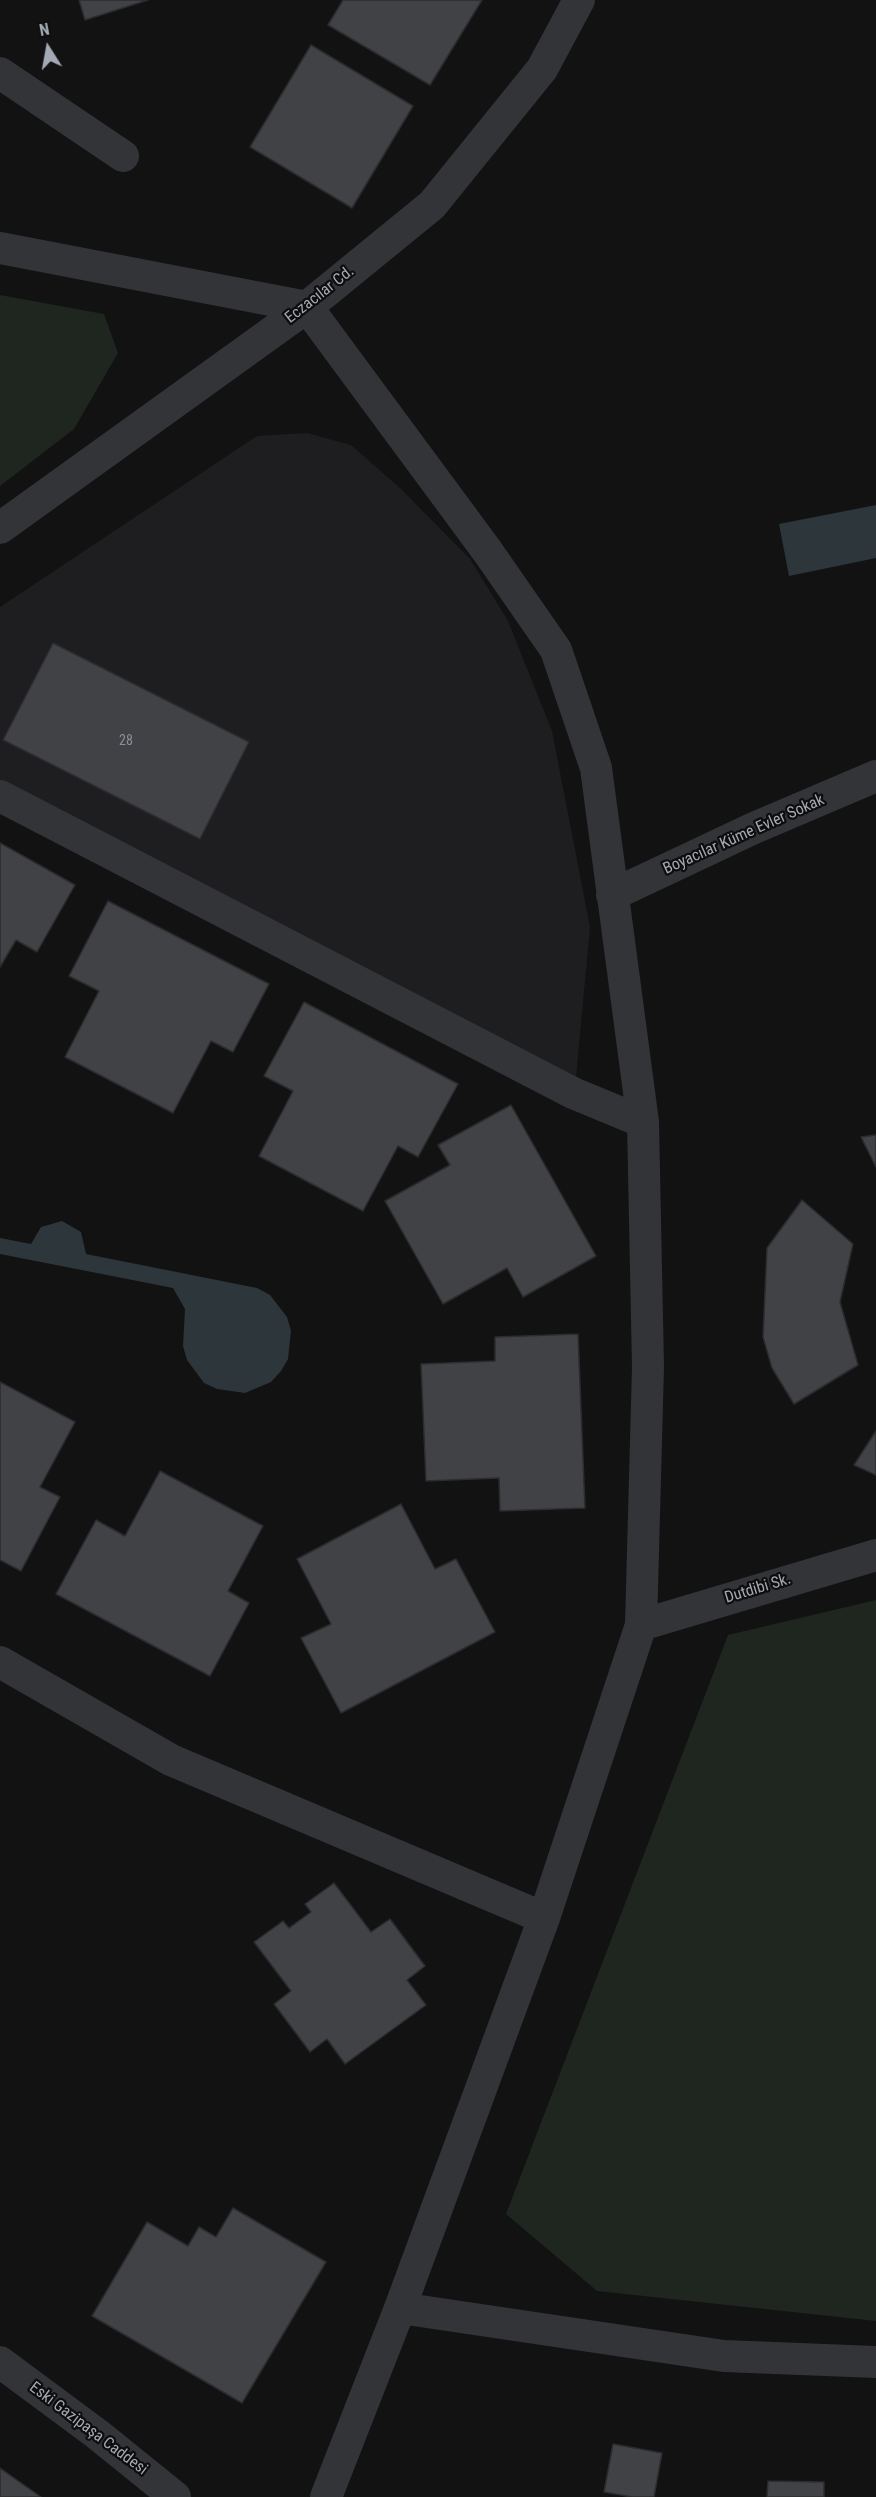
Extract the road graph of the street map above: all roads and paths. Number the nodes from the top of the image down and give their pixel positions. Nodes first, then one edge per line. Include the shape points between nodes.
1 (579, 0) edge
2 (0, 73) edge
3 (123, 156) dead end
4 (0, 248) edge
5 (307, 307) junction
6 (0, 528) edge
7 (876, 776) edge
8 (0, 796) edge
9 (612, 895) junction
10 (643, 1122) junction
11 (876, 1555) edge
12 (641, 1625) junction
13 (0, 1662) edge
14 (544, 1918) junction
15 (400, 2308) junction
16 (0, 2362) edge
17 (876, 2362) edge
18 (175, 2497) edge
19 (326, 2497) edge

1 - 5 street, Eczacılar Cd. via 542,69 432,205
2 - 3 street
4 - 5 street
5 - 6 street, Eczacılar Cd.
5 - 9 street via 556,650 596,768
7 - 9 street, Boyacılar Küme Evler Sokak
8 - 10 street via 573,1093
9 - 10 street
10 - 12 street via 648,1366
11 - 12 street, Dutdibi Sk.
12 - 14 street
13 - 14 street via 171,1760
14 - 15 street
15 - 17 street via 724,2356
15 - 19 street
16 - 18 street, Eski Gazipaşa Caddesi

